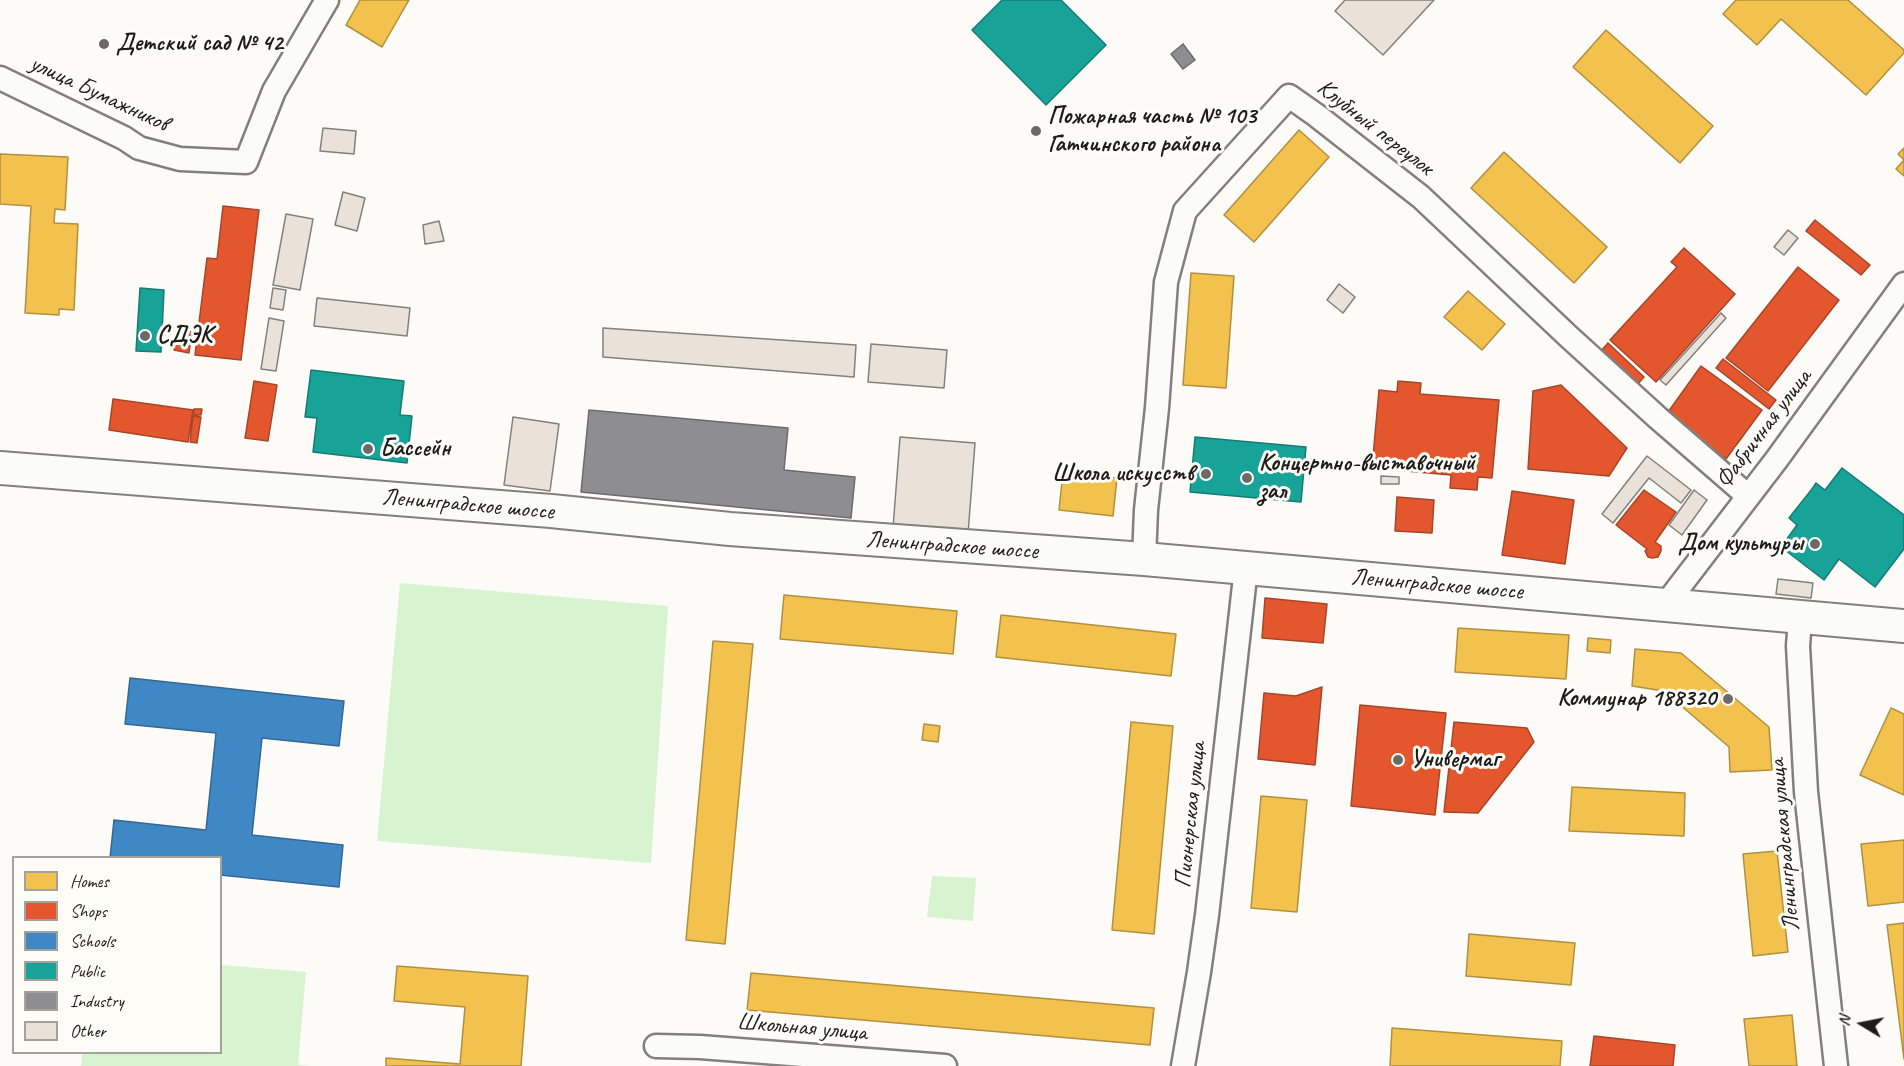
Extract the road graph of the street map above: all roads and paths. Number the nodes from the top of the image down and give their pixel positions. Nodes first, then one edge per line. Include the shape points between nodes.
1 (327, 0) edge
2 (0, 78) edge
3 (1904, 284) edge
4 (0, 468) edge
5 (1748, 496) junction
6 (1144, 560) junction
7 (1246, 568) junction
8 (1666, 604) junction
9 (1800, 618) junction
10 (1904, 626) edge
11 (656, 1046) dead end
12 (945, 1066) edge
13 (1183, 1066) edge
14 (1836, 1066) edge

1 - 2 street, улица Бумажников via 274,91 246,162 180,159 139,148
3 - 5 street, Фабричная улица
4 - 6 main road, Ленинградское шоссе via 552,511 730,530
5 - 6 street, Клубный переулок via 1658,418 1421,197 1288,96 1185,211 1166,282
5 - 8 street, Фабричная улица
6 - 7 main road, Ленинградское шоссе
7 - 8 main road, Ленинградское шоссе
7 - 13 street, Пионерская улица via 1207,915
8 - 9 main road, Ленинградское шоссе
9 - 10 main road, Ленинградское шоссе
9 - 14 street, Ленинградская улица via 1806,792
11 - 12 street, Школьная улица

